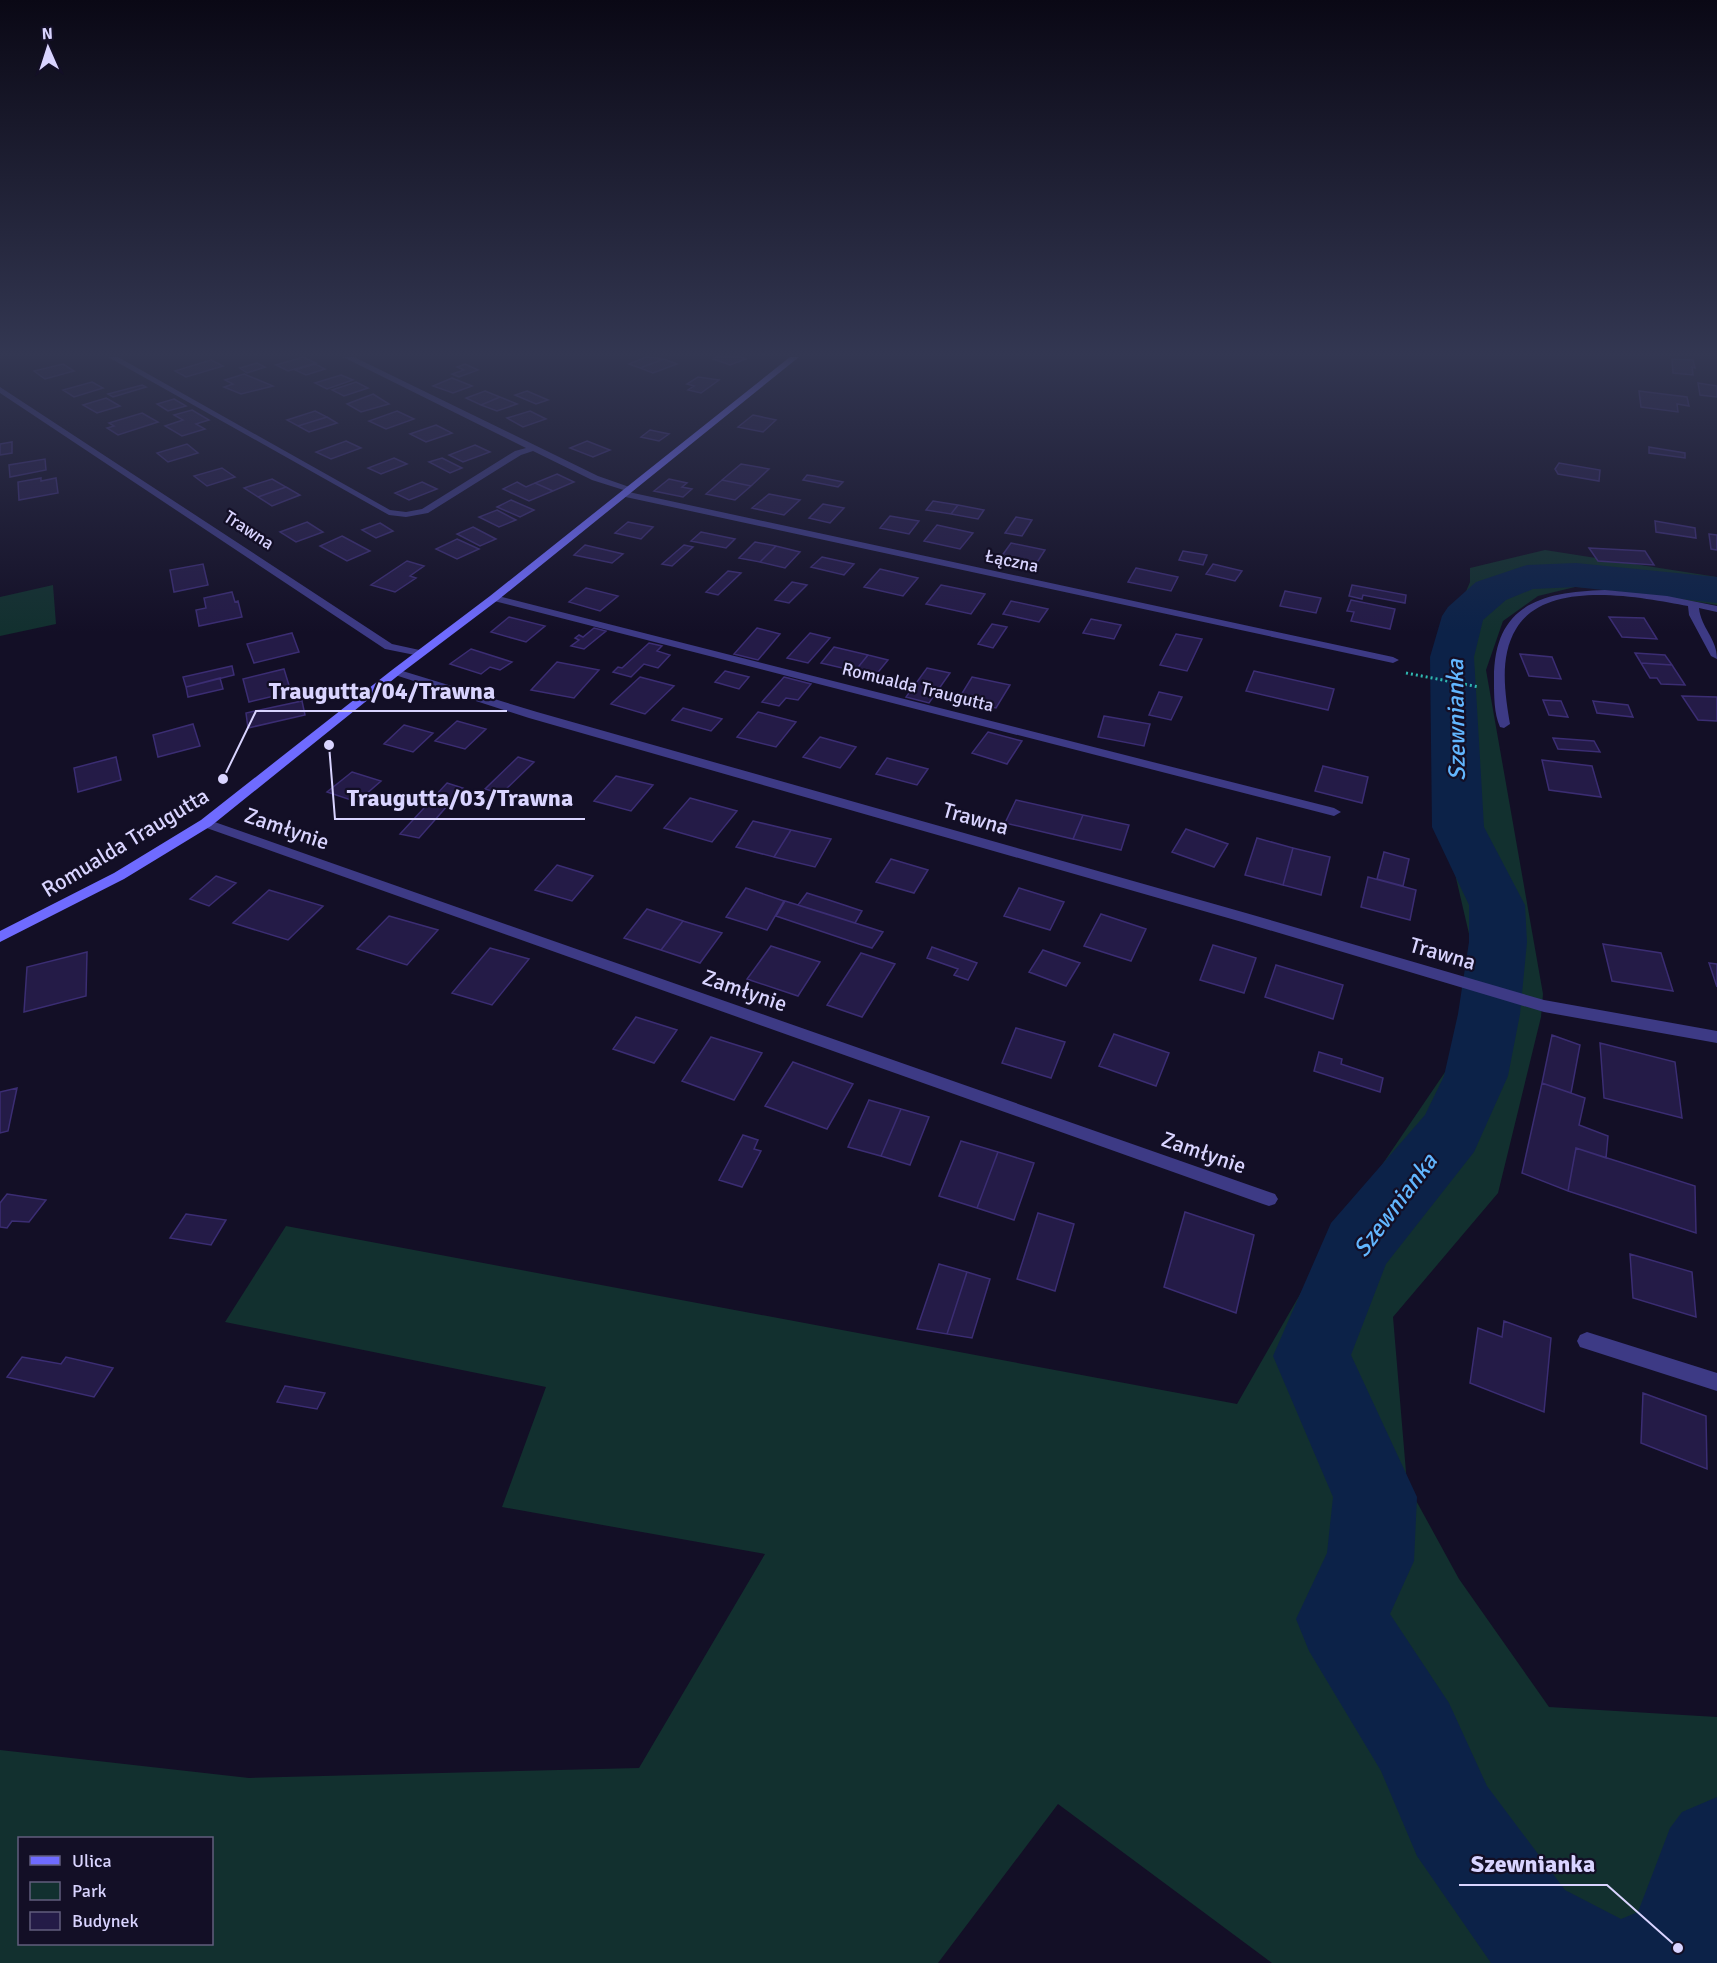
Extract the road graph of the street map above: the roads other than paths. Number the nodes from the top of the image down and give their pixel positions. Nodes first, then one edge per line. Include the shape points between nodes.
1 (91, 449) edge
2 (275, 449) edge
3 (532, 449) edge
4 (535, 449) edge
5 (680, 449) edge
6 (627, 491) junction
7 (494, 598) junction
8 (1693, 604) junction
9 (1717, 609) edge
10 (420, 653) junction
11 (1717, 656) edge
12 (1393, 660) dead end
13 (396, 672) junction
14 (1504, 724) dead end
15 (1334, 812) dead end
16 (206, 823) junction
17 (0, 937) edge
18 (1717, 1037) edge
19 (1269, 1199) dead end
20 (1587, 1341) dead end
21 (1717, 1382) edge

1 - 10 street, Trawna via 389,647
2 - 3 street via 387,512 409,516 425,511 518,453
4 - 6 street, Łączna
5 - 6 main road, Romualda Traugutta
6 - 7 main road, Romualda Traugutta
6 - 12 street, Łączna
7 - 10 main road, Romualda Traugutta
7 - 15 street, Romualda Traugutta
8 - 9 street
8 - 11 street via 1694,615
8 - 14 street via 1590,592 1559,595 1540,602 1510,628 1499,670
10 - 13 main road, Romualda Traugutta
13 - 16 main road, Romualda Traugutta
13 - 18 street, Trawna via 544,719 1544,1006
16 - 17 main road, Romualda Traugutta via 119,876
16 - 19 street, Zamłynie
20 - 21 street

